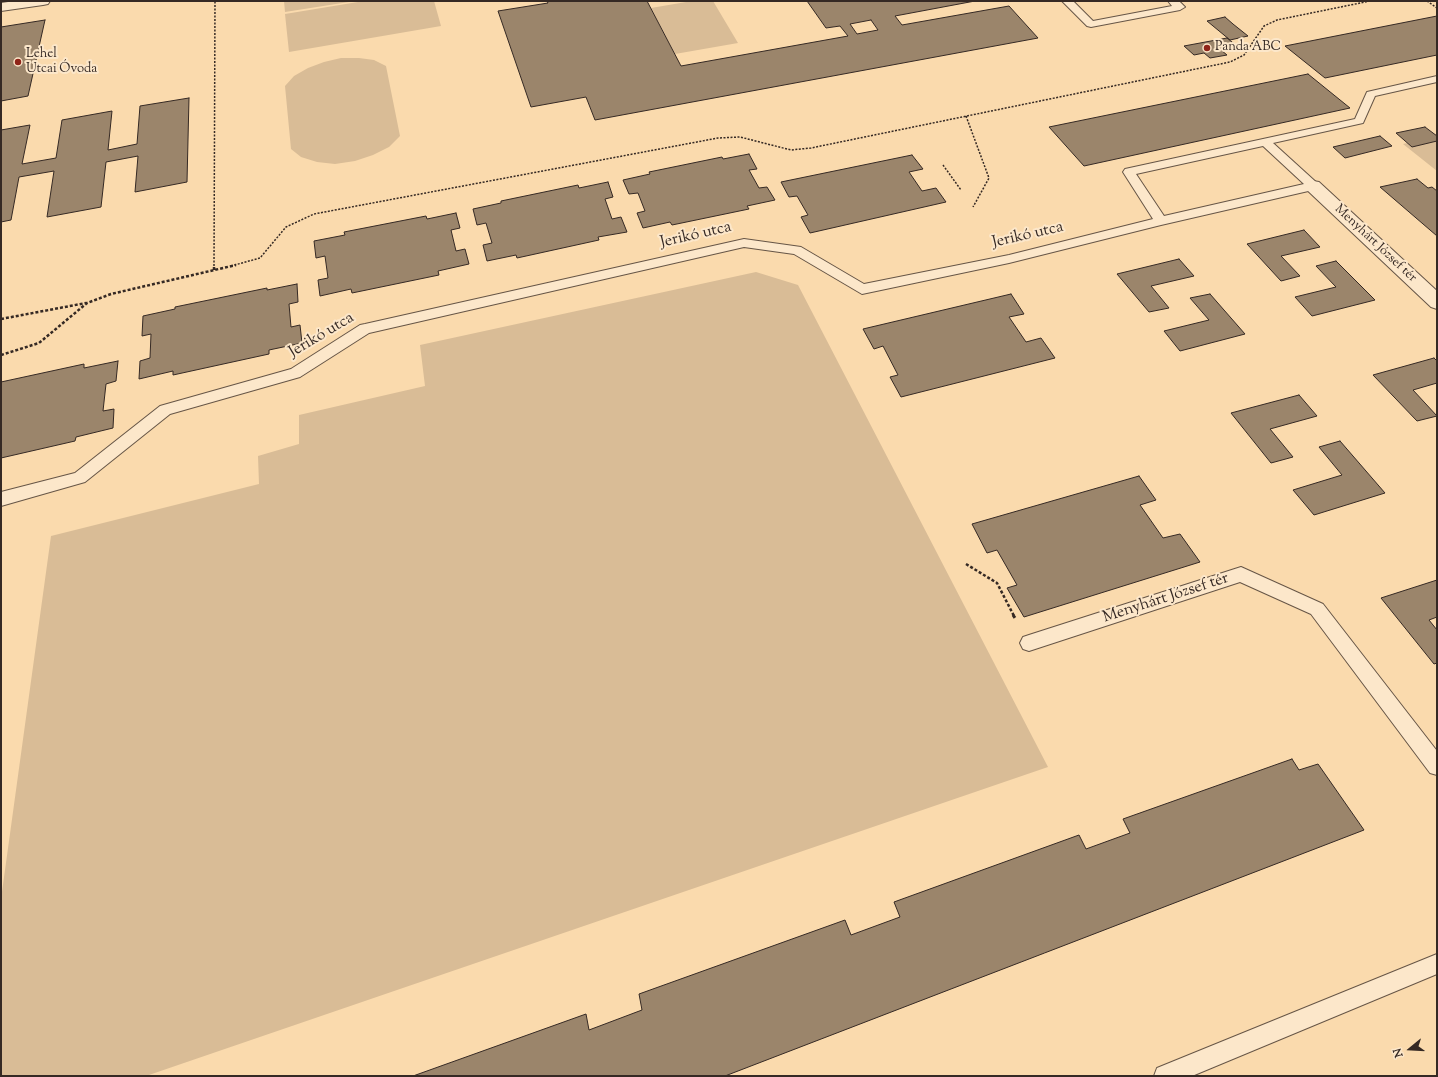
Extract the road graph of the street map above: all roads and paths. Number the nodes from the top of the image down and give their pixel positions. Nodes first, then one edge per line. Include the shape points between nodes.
1 (43, 1) edge
2 (215, 1) edge
3 (1067, 1) edge
4 (1173, 1) edge
5 (1370, 1) edge
6 (1427, 1) edge
7 (1, 7) edge
8 (1437, 8) edge
9 (1437, 79) edge
10 (966, 116) junction
11 (1265, 142) junction
12 (943, 165) dead end
13 (1313, 186) junction
14 (961, 190) dead end
15 (973, 207) dead end
16 (1161, 222) junction
17 (214, 270) junction
18 (1437, 302) edge
19 (87, 303) junction
20 (1, 319) edge
21 (1, 355) edge
22 (1, 499) edge
23 (966, 564) dead end
24 (1012, 611) dead end
25 (1029, 643) dead end
26 (1437, 766) edge
27 (1437, 964) edge
28 (1165, 1076) edge

1 - 7 street
2 - 17 path
3 - 4 lane via 1091,24 1180,7
5 - 10 path via 1277,20 1264,26 1244,55 1230,62
6 - 8 path
9 - 11 lane via 1371,94 1359,121
10 - 15 path via 989,178
10 - 17 path via 791,150 740,137 718,138 314,214 286,227 260,258
11 - 13 lane
11 - 16 lane via 1129,172
12 - 14 path
13 - 16 lane, Jerikó utca
13 - 18 street, Menyhárt József tér
16 - 22 lane, Jerikó utca via 1009,259 862,290 796,250 744,243 365,329 296,373 165,410 80,478
17 - 19 path via 111,294
19 - 20 path
19 - 21 path via 39,343
23 - 24 path via 997,583
25 - 26 lane, Menyhárt József tér via 1241,574 1318,609
27 - 28 lane

